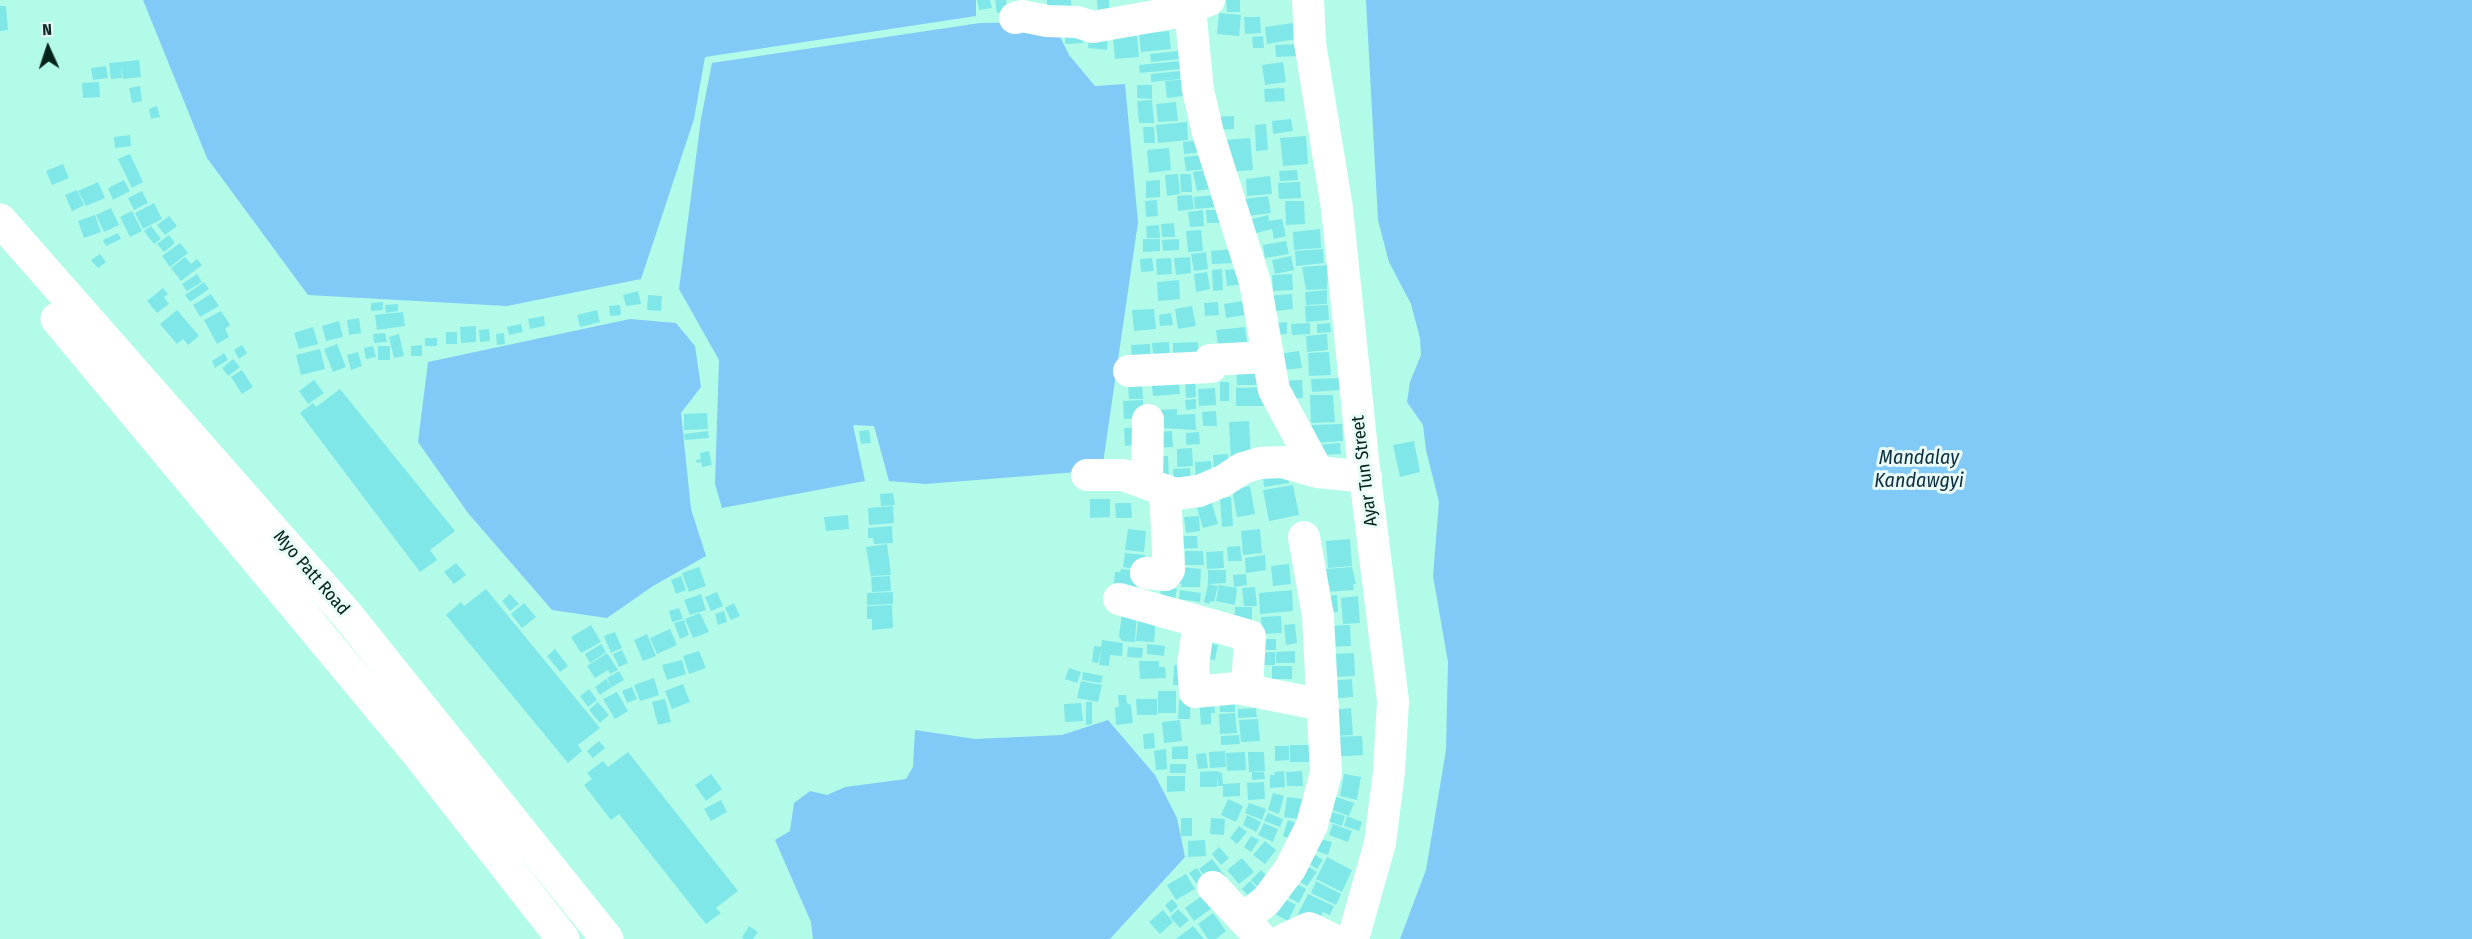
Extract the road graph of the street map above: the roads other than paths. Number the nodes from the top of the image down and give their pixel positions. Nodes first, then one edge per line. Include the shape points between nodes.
1 (1308, 0) edge
2 (1196, 3) edge
3 (1015, 18) dead end
4 (0, 220) edge
5 (19, 265) edge
6 (1267, 357) junction
7 (1129, 371) dead end
8 (1148, 420) dead end
9 (1318, 472) junction
10 (1088, 475) dead end
11 (1366, 477) junction
12 (1156, 486) junction
13 (1304, 537) dead end
14 (1146, 573) dead end
15 (1119, 599) dead end
16 (1199, 622) junction
17 (1247, 689) junction
18 (1323, 705) junction
19 (433, 747) junction
20 (1213, 886) dead end
21 (1253, 929) edge
22 (563, 939) edge
23 (607, 939) edge
24 (1285, 939) edge
25 (1332, 939) edge
26 (1353, 939) edge

1 - 11 street, Ayar Tun Street via 1310,43 1337,208
2 - 3 street via 1093,27 1077,22
2 - 6 street via 1198,90 1255,282
4 - 5 main road, Myo Patt Road
5 - 19 main road, Myo Patt Road via 77,342
6 - 7 street via 1210,360 1212,368
6 - 9 street via 1278,401
8 - 12 street
9 - 11 street
9 - 12 street via 1282,462 1260,463 1199,491 1175,494
10 - 12 street via 1113,474
11 - 26 street, Ayar Tun Street via 1393,701 1380,843
12 - 14 street via 1169,570 1165,575
13 - 18 street via 1318,616
15 - 16 street
16 - 17 street via 1250,636
16 - 17 street via 1193,665 1195,693
17 - 18 street
18 - 21 street via 1326,773 1312,825
19 - 22 main road, Myo Patt Road
19 - 23 main road, Myo Patt Road
20 - 21 street
24 - 25 street via 1309,928

